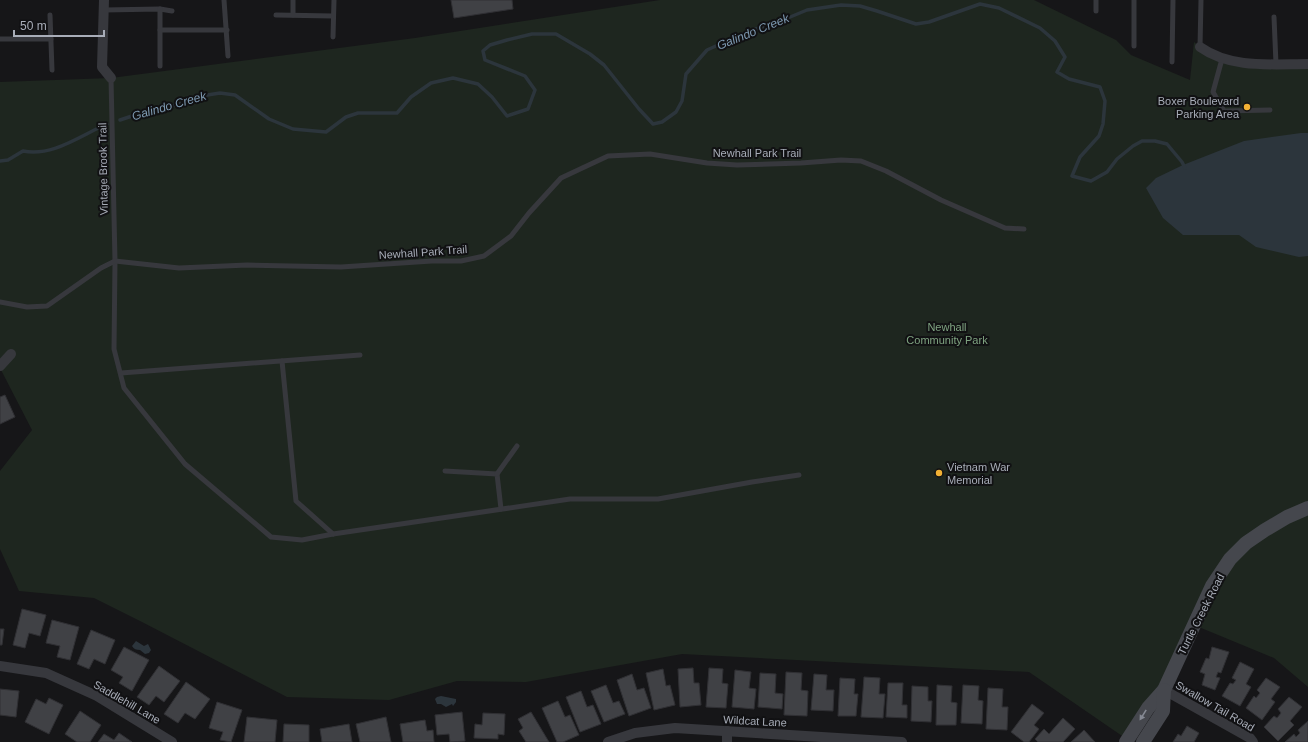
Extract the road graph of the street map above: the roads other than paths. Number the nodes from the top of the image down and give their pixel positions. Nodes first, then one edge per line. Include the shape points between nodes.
1 (224, 0) edge
2 (293, 0) edge
3 (334, 0) edge
4 (1096, 0) edge
5 (1134, 0) edge
6 (1174, 0) edge
7 (1202, 0) edge
8 (104, 5) edge
9 (160, 9) junction
10 (172, 11) dead end
11 (1096, 11) dead end
12 (50, 15) dead end
13 (276, 15) dead end
14 (293, 15) junction
15 (333, 16) junction
16 (1274, 17) dead end
17 (160, 30) junction
18 (227, 30) junction
19 (333, 37) dead end
20 (0, 39) edge
21 (51, 39) junction
22 (1134, 46) dead end
23 (1200, 47) joint
24 (228, 56) dead end
25 (1222, 59) junction
26 (1172, 62) dead end
27 (1276, 64) junction
28 (1308, 64) edge
29 (160, 66) dead end
30 (52, 70) dead end
31 (111, 78) joint
32 (1270, 110) dead end
33 (1024, 229) dead end
34 (115, 261) junction
35 (0, 302) edge
36 (10, 354) dead end
37 (360, 355) dead end
38 (282, 361) junction
39 (0, 366) edge
40 (121, 373) junction
41 (517, 446) dead end
42 (445, 470) dead end
43 (497, 474) junction
44 (799, 475) dead end
45 (1308, 508) edge
46 (501, 509) junction
47 (334, 534) junction
48 (0, 666) edge
49 (1164, 690) junction
50 (728, 731) junction
51 (879, 741) edge
52 (172, 742) edge
53 (608, 742) edge
54 (727, 742) edge
55 (902, 742) edge
56 (1126, 742) edge
57 (1143, 742) edge
58 (1253, 742) edge

1 - 18 lane
2 - 14 lane
3 - 15 lane
4 - 11 lane
5 - 22 lane
6 - 26 lane
7 - 23 lane
8 - 9 lane
8 - 31 street via 102,67
9 - 10 lane
9 - 17 lane
12 - 21 lane
13 - 14 lane
14 - 15 lane
15 - 19 lane
16 - 27 lane
17 - 18 lane
17 - 29 lane
18 - 24 lane
20 - 21 lane
21 - 30 lane
23 - 25 street
25 - 27 street via 1243,63
25 - 32 lane via 1214,92 1224,111
27 - 28 street
31 - 34 lane, Vintage Brook Trail
33 - 34 lane, Newhall Park Trail via 1005,228 861,161 737,165 650,154 608,156 561,178 511,236 484,256 461,261 341,267 247,265 179,268
34 - 35 lane via 47,306
34 - 40 lane, Vintage Brook Trail via 114,349
36 - 39 street
37 - 38 lane
38 - 40 lane
38 - 47 lane via 296,501
40 - 47 lane, Vintage Brook Trail via 124,388 185,464 271,537 302,540
41 - 43 lane
42 - 43 lane
43 - 46 lane
44 - 46 lane, Vintage Brook Trail via 658,499 570,499
45 - 49 street, Turtle Creek Road via 1265,530 1246,543 1230,559 1212,586
46 - 47 lane, Vintage Brook Trail
48 - 52 street, Saddlehill Lane via 46,673 97,696
49 -> 56 street, Turtle Creek Road via 1148,708
49 - 57 street, Turtle Creek Road via 1163,711
49 - 58 street, Swallow Tail Road
50 - 51 street, Wildcat Lane
50 - 53 street, Wildcat Lane via 675,728 635,733
50 - 54 street
51 - 55 street, Wildcat Lane

